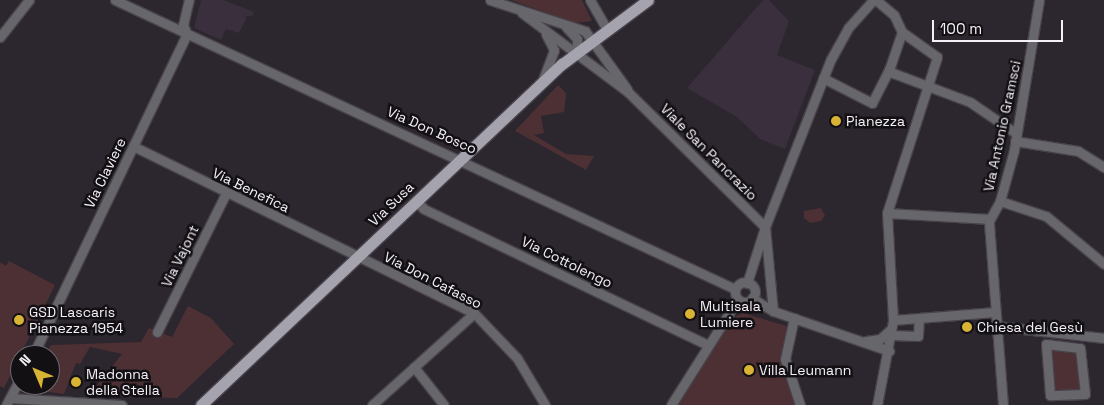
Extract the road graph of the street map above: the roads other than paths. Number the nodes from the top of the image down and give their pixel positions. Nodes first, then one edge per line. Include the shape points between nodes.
1 (29, 0) edge
2 (115, 0) edge
3 (189, 0) edge
4 (490, 0) edge
5 (590, 0) edge
6 (648, 0) edge
7 (874, 0) edge
8 (1039, 0) edge
9 (522, 12) junction
10 (564, 26) junction
11 (542, 28) junction
12 (606, 28) junction
13 (902, 32) junction
14 (187, 34) junction
15 (0, 37) edge
16 (594, 37) junction
17 (576, 51) junction
18 (889, 69) junction
19 (823, 78) junction
20 (538, 86) junction
21 (928, 87) junction
22 (628, 92) junction
23 (1015, 136) junction
24 (133, 146) junction
25 (461, 158) junction
26 (1104, 167) edge
27 (226, 193) junction
28 (416, 201) junction
29 (1000, 201) junction
30 (887, 213) junction
31 (990, 219) junction
32 (764, 231) junction
33 (358, 257) junction
34 (1104, 264) edge
35 (747, 283) junction
36 (736, 289) junction
37 (752, 298) junction
38 (738, 299) junction
39 (773, 311) junction
40 (995, 312) junction
41 (474, 313) junction
42 (794, 318) junction
43 (919, 318) junction
44 (996, 326) junction
45 (892, 328) junction
46 (158, 332) dead end
47 (1104, 338) edge
48 (865, 341) junction
49 (38, 345) edge
50 (708, 346) junction
51 (889, 351) junction
52 (414, 368) junction
53 (1085, 394) joint
54 (8, 402) edge
55 (205, 404) edge
56 (122, 405) edge
57 (372, 405) edge
58 (444, 405) edge
59 (545, 405) edge
60 (670, 405) edge
61 (800, 405) edge
62 (877, 405) edge
63 (1003, 405) edge

1 - 15 street
2 - 14 street, Via Don Bosco
3 - 14 street, Via Claviere via 183,25
4 - 9 street
5 - 12 street
6 - 12 main road, Via Susa
7 - 13 street via 894,15
7 - 19 street via 848,28
8 - 23 street, Via Antonio Gramsci
9 - 10 street
9 - 11 street, Viale San Pancrazio
10 - 16 street
10 - 17 street via 578,39
11 - 17 street, Viale San Pancrazio
11 - 20 street via 554,50
12 - 16 main road, Via Susa
13 - 18 street
13 - 21 street via 938,58
14 - 24 street, Via Claviere
14 - 25 street, Via Don Bosco
16 - 17 main road, Via Susa
16 - 22 street, Viale San Pancrazio
17 - 20 main road, Via Susa
17 - 22 street, Viale San Pancrazio
18 - 19 street via 872,103
18 - 21 street
19 - 32 street
20 - 25 main road, Via Susa
21 - 23 street via 978,106
21 - 30 street
22 - 32 street, Viale San Pancrazio
23 - 26 street via 1078,151
23 - 29 street, Via Antonio Gramsci
24 - 27 street, Via Benefica
24 - 49 street, Via Claviere
25 - 28 main road, Via Susa
25 - 36 street, Via Don Bosco
27 - 33 street, Via Benefica
27 - 46 street, Via Vajont
28 - 33 main road, Via Susa
28 - 50 street, Via Cottolengo via 428,211
29 - 31 street, Via Antonio Gramsci
29 - 34 street via 1046,216
30 - 31 street
30 - 45 street
31 - 40 street
32 - 35 street
32 - 39 street
33 - 41 street, Via Don Cafasso
33 - 55 main road, Via Susa
35 - 36 street
35 - 37 street via 754,289
36 - 38 street
37 - 38 street
37 - 39 street
38 - 50 street
39 - 42 street
40 - 43 street
40 - 44 street
41 - 52 street
41 - 59 street, Via Don Cafasso via 517,358
42 - 48 street
42 - 61 street via 784,359
43 - 45 street
43 - 45 street via 918,336
44 - 47 street
44 - 63 street
45 - 48 street via 880,339
45 - 51 street
48 - 51 street
50 - 60 street
51 - 62 street
52 - 57 street
52 - 58 street
53 - 53 street via 1050,395 1046,344 1080,348
54 - 56 street

